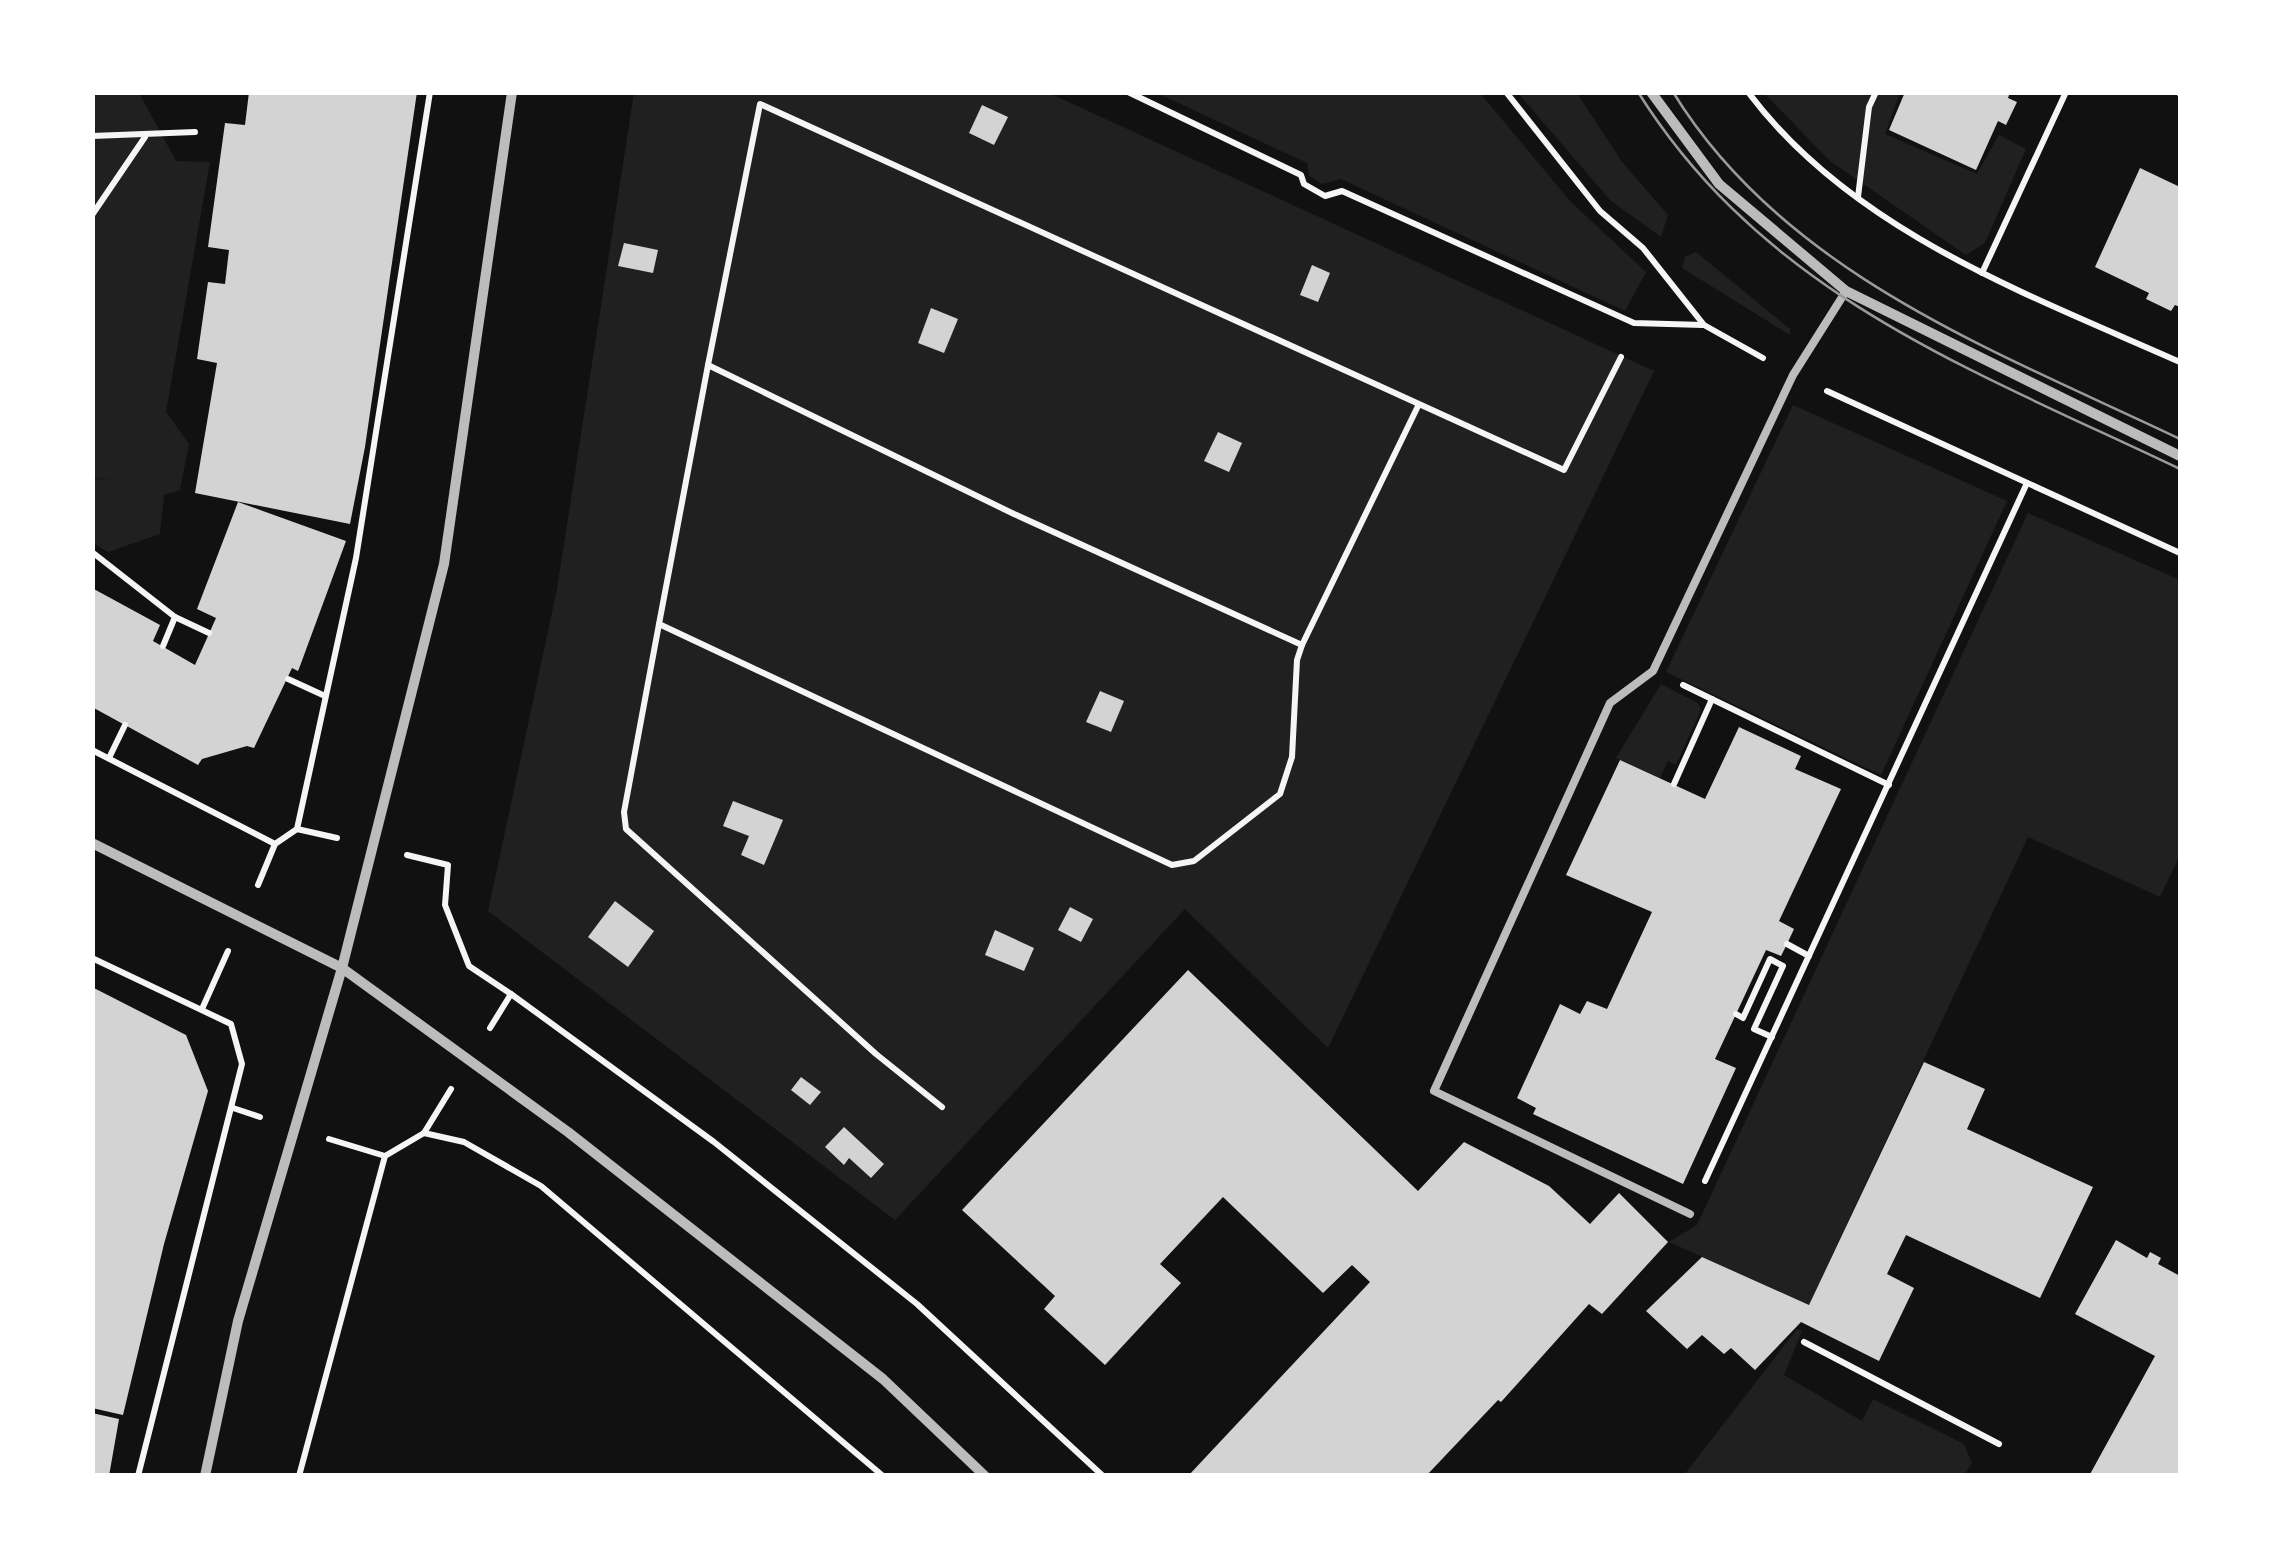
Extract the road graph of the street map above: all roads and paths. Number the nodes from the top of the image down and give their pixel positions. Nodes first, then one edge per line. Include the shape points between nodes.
1 (430, 92) edge
2 (512, 92) edge
3 (1128, 92) edge
4 (1506, 92) edge
5 (1650, 92) edge
6 (1748, 92) edge
7 (1876, 92) edge
8 (2066, 92) edge
9 (195, 132) dead end
10 (92, 136) edge
11 (146, 136) junction
12 (1858, 197) junction
13 (92, 215) edge
14 (1982, 272) junction
15 (1846, 291) junction
16 (1704, 325) junction
17 (1621, 357) dead end
18 (2180, 362) edge
19 (708, 365) junction
20 (1794, 375) junction
21 (1419, 404) junction
22 (2180, 456) edge
23 (2027, 483) junction
24 (92, 552) edge
25 (2180, 553) edge
26 (175, 617) junction
27 (659, 624) junction
28 (210, 633) dead end
29 (1302, 645) junction
30 (163, 646) dead end
31 (1653, 671) junction
32 (288, 679) dead end
33 (325, 696) junction
34 (1712, 699) junction
35 (125, 725) dead end
36 (92, 750) edge
37 (109, 758) junction
38 (1674, 784) dead end
39 (1889, 785) junction
40 (298, 828) dead end
41 (92, 843) edge
42 (276, 844) dead end
43 (1787, 944) dead end
44 (1809, 956) junction
45 (92, 958) edge
46 (342, 968) junction
47 (511, 994) dead end
48 (1736, 1014) dead end
49 (1772, 1037) junction
50 (942, 1107) dead end
51 (1690, 1214) joint
52 (1804, 1342) dead end
53 (1999, 1444) dead end
54 (138, 1476) edge
55 (205, 1476) edge
56 (299, 1476) edge
57 (883, 1476) edge
58 (985, 1476) edge
59 (1103, 1476) edge

1 - 33 path via 356,558
2 - 46 street via 444,564
3 - 16 path via 1301,175 1324,196 1342,192 1634,323
4 - 16 path
5 - 15 street via 1720,184
6 - 12 path via 1817,167
7 - 12 path
8 - 14 path
9 - 11 path
10 - 11 path
11 - 13 path
12 - 14 path
14 - 18 path
15 - 20 lane
15 - 22 street
16 - 20 path
17 - 21 path via 1564,470
19 - 21 path via 760,104
19 - 27 path
19 - 29 path
20 - 23 path
20 - 31 lane
21 - 29 path
23 - 25 path
23 - 39 path
24 - 26 path
26 - 28 path
26 - 30 path
27 - 29 path via 1172,865 1194,861 1280,794 1292,758
27 - 50 path via 626,828
31 - 34 path
31 - 51 lane via 1610,703 1434,1091
32 - 33 path
33 - 40 path
34 - 38 path
34 - 39 path
35 - 37 path
36 - 37 path
37 - 42 path
39 - 44 path
41 - 46 street
43 - 44 path
44 - 49 path
45 - 54 path via 231,1024 242,1064
46 - 55 street via 238,1321
46 - 58 street via 568,1132 836,1342
47 - 59 path via 714,1142 917,1304
48 - 49 path via 1742,1018 1770,958 1783,966 1754,1029
49 - 51 path
52 - 53 path
56 - 57 path via 385,1156 424,1133 464,1142 541,1186

